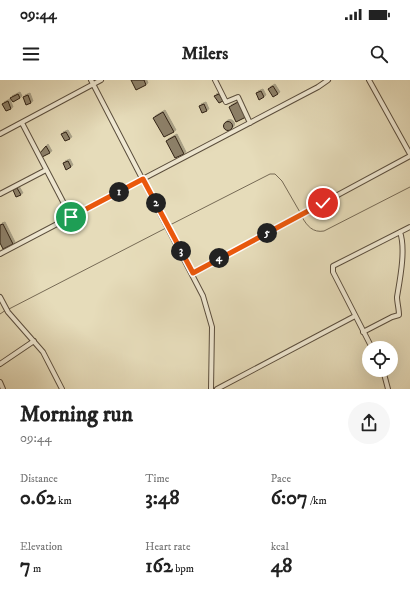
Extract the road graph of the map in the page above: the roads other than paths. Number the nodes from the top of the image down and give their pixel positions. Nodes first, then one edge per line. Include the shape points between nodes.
1 (101, 80) edge
2 (215, 80) edge
3 (328, 80) edge
4 (369, 80) edge
5 (92, 82) edge
6 (22, 123) junction
7 (250, 123) junction
8 (0, 134) edge
9 (410, 155) edge
10 (46, 170) junction
11 (143, 179) junction
12 (0, 194) edge
13 (71, 217) junction
14 (410, 226) edge
15 (400, 232) junction
16 (0, 254) edge
17 (193, 273) junction
18 (0, 297) edge
19 (355, 316) junction
20 (363, 332) junction
21 (34, 341) junction
22 (368, 341) edge
23 (0, 364) edge
24 (385, 377) edge
25 (0, 382) edge
26 (61, 388) edge
27 (3, 389) edge
28 (212, 389) edge
29 (217, 389) edge
30 (388, 389) edge

1 - 5 street
2 - 7 street via 226,102 238,97
3 - 7 street
4 - 9 street
5 - 6 street
5 - 11 street
6 - 8 street
6 - 10 street
7 - 11 street
9 - 17 street
10 - 12 street
10 - 13 street
11 - 13 street
11 - 17 street
13 - 16 street
14 - 15 street
15 - 19 street via 333,266 333,272
15 - 20 street via 400,289 397,297 400,315
17 - 28 street via 212,327
18 - 21 street via 8,312
19 - 20 street
19 - 29 street
20 - 22 street
21 - 23 street
21 - 26 street via 46,357
24 - 30 street
25 - 27 street

